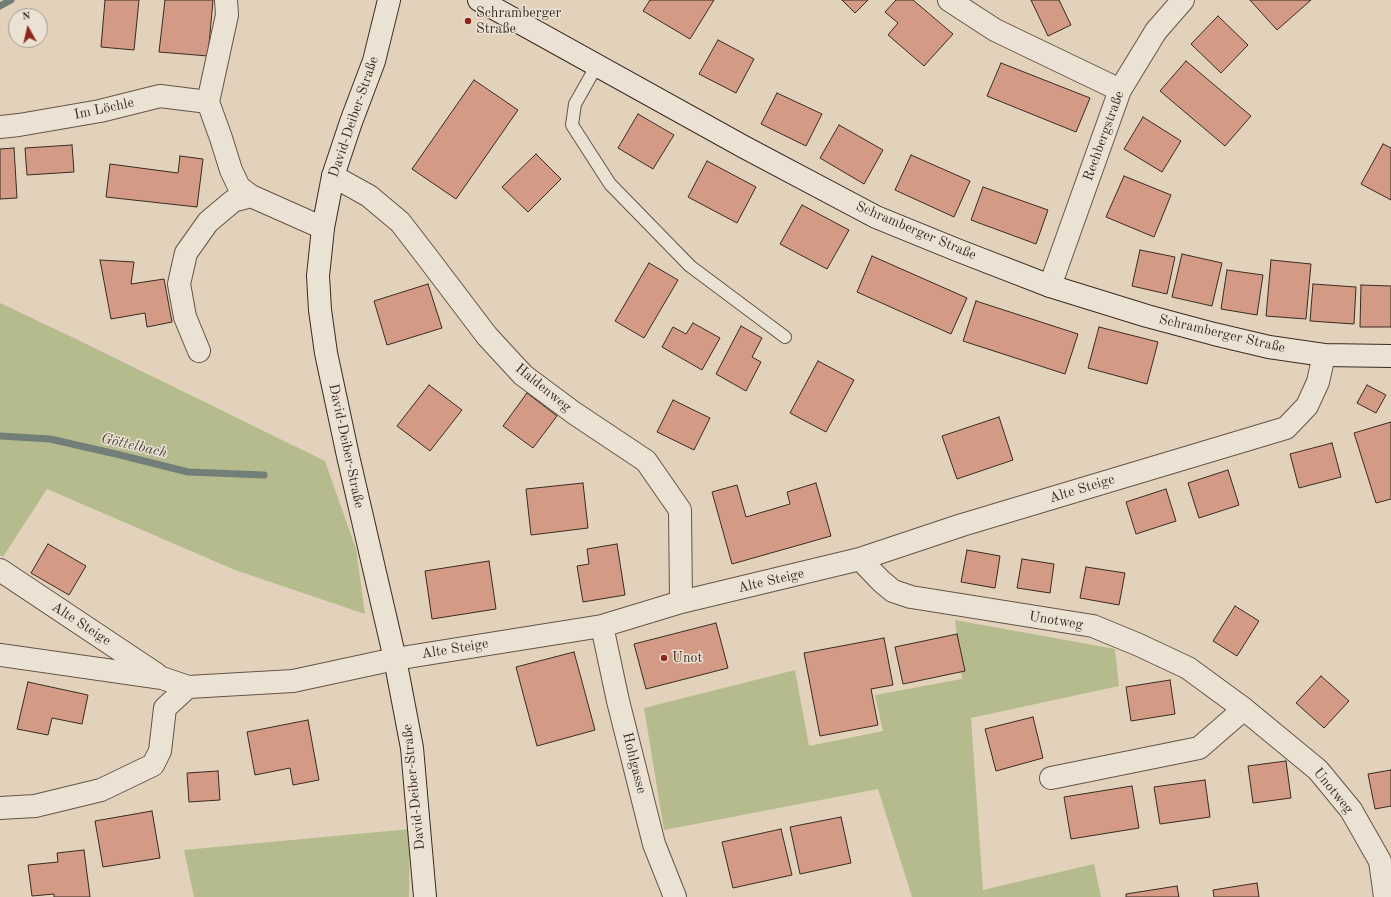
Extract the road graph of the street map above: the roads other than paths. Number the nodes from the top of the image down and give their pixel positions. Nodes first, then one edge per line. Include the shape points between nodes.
1 (226, 0) edge
2 (388, 0) edge
3 (479, 0) edge
4 (949, 0) edge
5 (1183, 0) edge
6 (597, 65) junction
7 (1120, 90) junction
8 (208, 102) junction
9 (0, 127) edge
10 (333, 176) junction
11 (252, 196) junction
12 (323, 228) junction
13 (1050, 286) junction
14 (785, 337) dead end
15 (199, 351) dead end
16 (1324, 355) junction
17 (1391, 356) edge
18 (860, 559) junction
19 (0, 570) edge
20 (681, 602) junction
21 (602, 626) junction
22 (0, 655) edge
23 (395, 659) junction
24 (162, 678) junction
25 (188, 687) junction
26 (1244, 709) junction
27 (1051, 778) dead end
28 (0, 808) edge
29 (425, 897) edge
30 (675, 897) edge
31 (1385, 897) edge

1 - 8 street via 227,15
2 - 10 street, David-Deiber-Straße via 374,61
3 - 6 street, Schramberger Straße
4 - 7 street via 995,30
5 - 7 street, Rechbergstraße via 1156,31
6 - 13 street, Schramberger Straße via 744,148 876,217
6 - 14 lane via 575,104 572,125 610,184 690,266
7 - 13 street, Rechbergstraße
8 - 9 street, Im Löchle via 160,96 100,111
8 - 11 street via 231,170 239,187
10 - 12 street, David-Deiber-Straße
10 - 20 street, Haldenweg via 369,196 400,222 487,336 523,375 646,461 680,510
11 - 12 street
11 - 15 street via 233,201 208,222 186,253 179,284 185,317
12 - 23 street, David-Deiber-Straße via 318,276 326,353
13 - 16 street, Schramberger Straße via 1214,334 1269,347
16 - 17 street, Schramberger Straße
16 - 18 street, Alte Steige via 1318,382 1307,406 1286,428 962,525
18 - 20 street, Alte Steige
18 - 26 street, Unotweg via 893,591 911,597 1093,626 1188,668
19 - 24 street, Alte Steige
20 - 21 street, Alte Steige
21 - 23 street, Alte Steige
21 - 30 street, Hohlgasse via 654,844
22 - 24 street, Alte Steige
23 - 25 street, Alte Steige via 293,681
23 - 29 street, David-Deiber-Straße via 412,748
24 - 25 street, Alte Steige
25 - 28 street via 165,708 160,751 153,765 101,790 36,806
26 - 27 street via 1199,748
26 - 31 street, Unotweg via 1318,770 1351,810 1380,861

